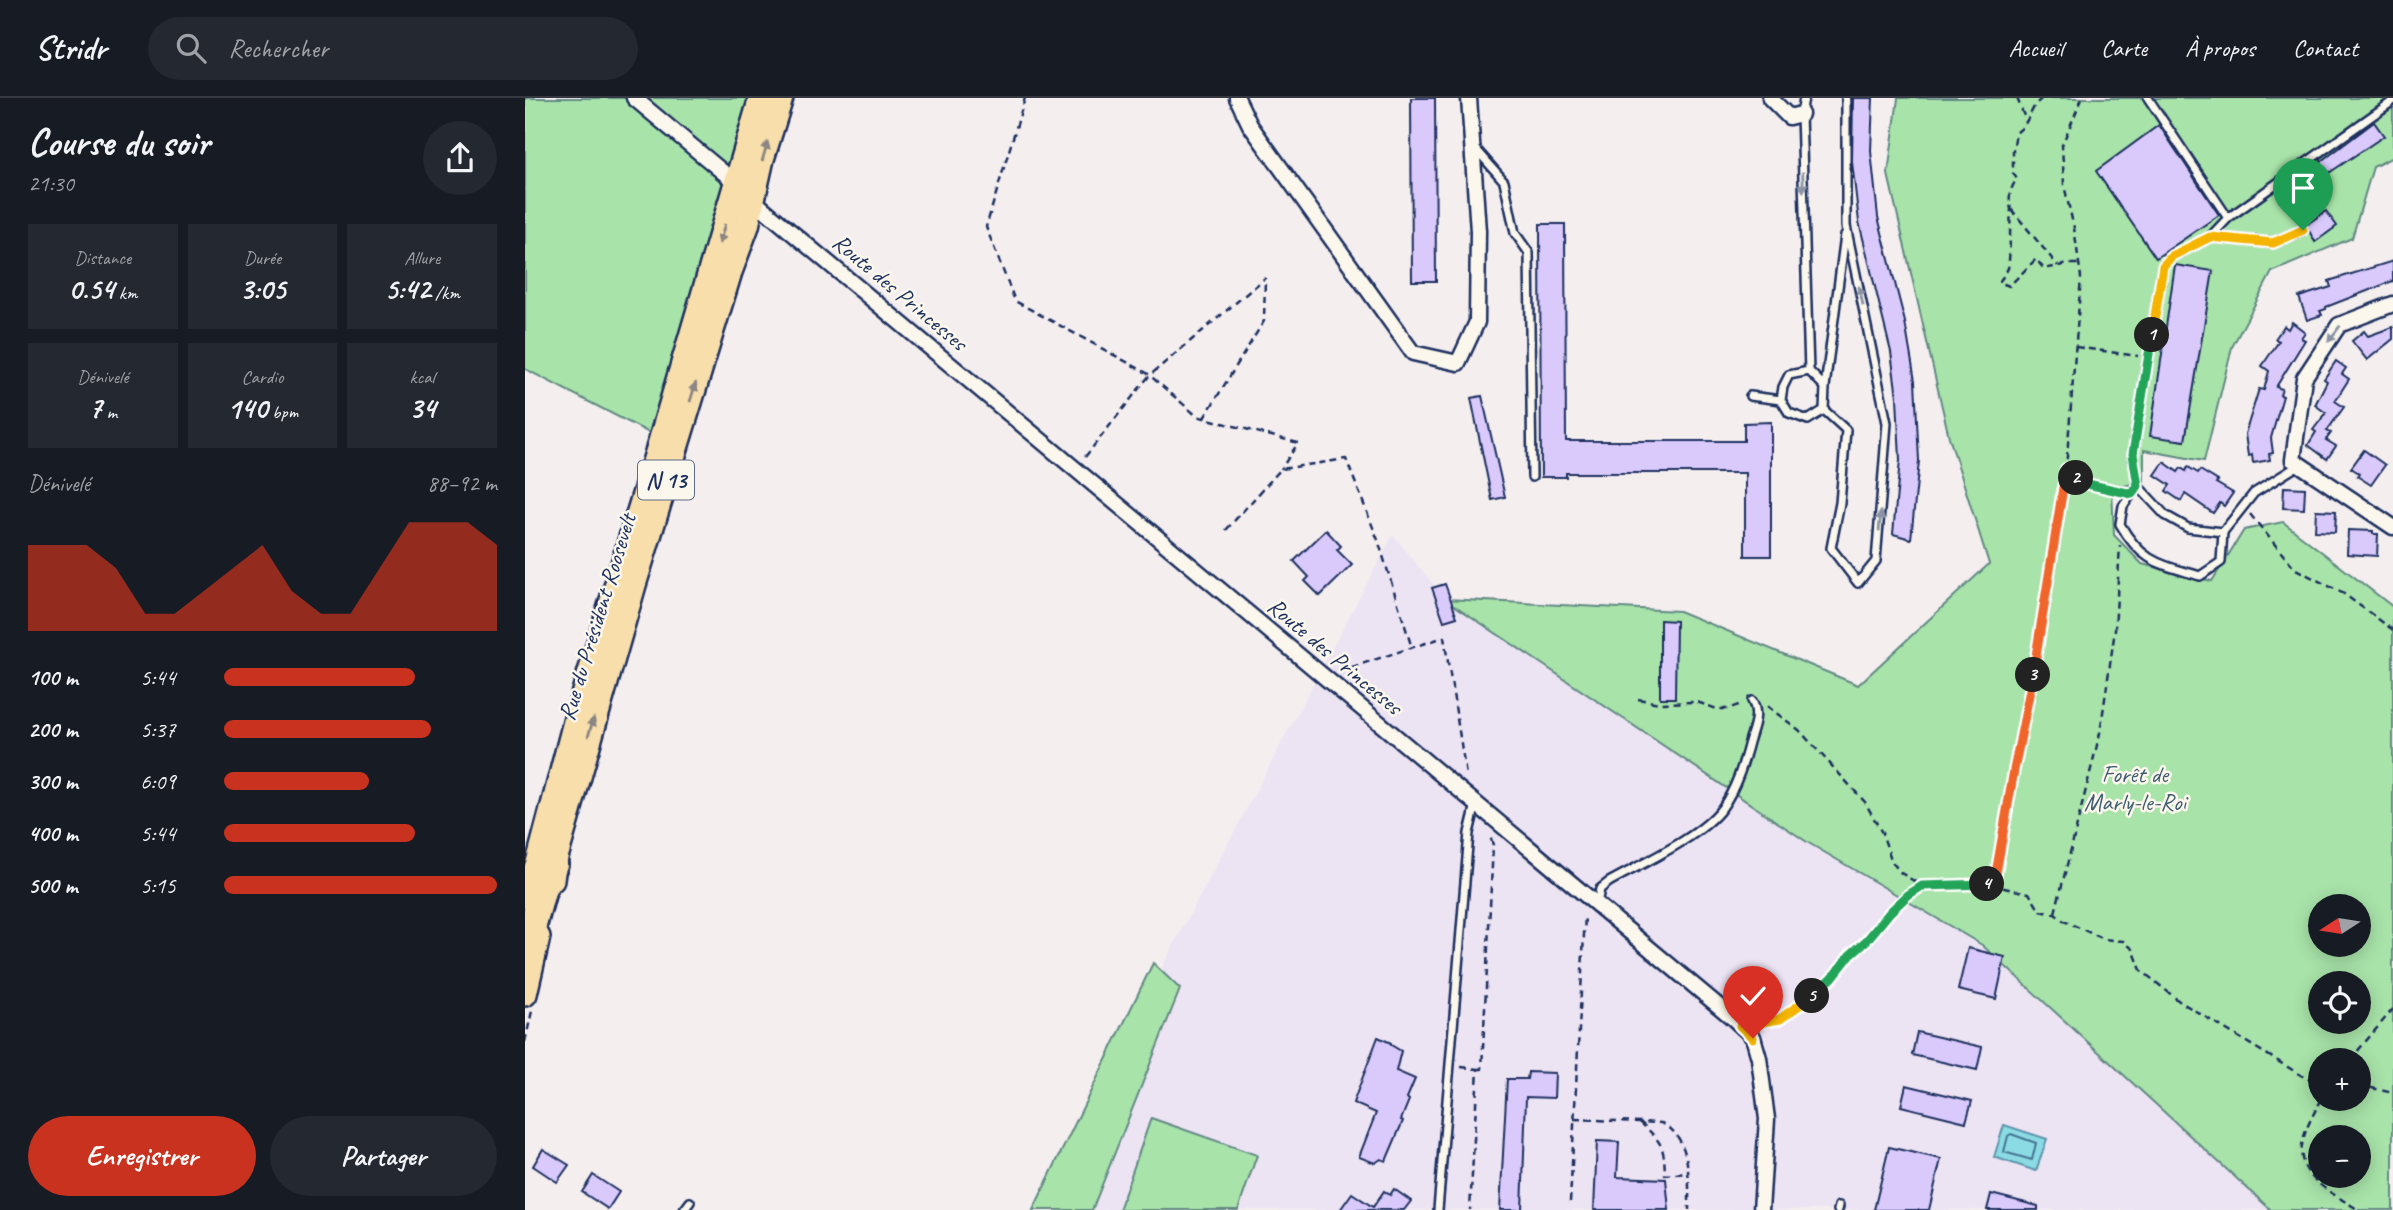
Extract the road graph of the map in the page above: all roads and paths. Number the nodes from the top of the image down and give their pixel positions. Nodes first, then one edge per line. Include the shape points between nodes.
1 (634, 98) edge
2 (761, 98) edge
3 (781, 98) edge
4 (1025, 98) edge
5 (1237, 98) edge
6 (1469, 98) edge
7 (1770, 98) edge
8 (1804, 98) edge
9 (1846, 98) edge
10 (2017, 98) edge
11 (2042, 98) edge
12 (2081, 98) edge
13 (2148, 98) edge
14 (2393, 101) edge
15 (1801, 114) junction
16 (2026, 121) junction
17 (1472, 145) junction
18 (736, 183) junction
19 (753, 200) junction
20 (2011, 209) junction
21 (2228, 218) junction
22 (1846, 226) junction
23 (2303, 230) dead end
24 (2210, 237) junction
25 (2080, 264) junction
26 (2058, 266) junction
27 (2393, 304) edge
28 (2076, 346) junction
29 (2141, 357) dead end
30 (1809, 371) junction
31 (1149, 376) junction
32 (1825, 387) junction
33 (1751, 396) dead end
34 (1781, 400) junction
35 (1824, 410) junction
36 (1204, 418) junction
37 (2299, 465) junction
38 (1076, 469) junction
39 (1281, 469) junction
40 (2066, 469) junction
41 (1532, 477) dead end
42 (2138, 486) junction
43 (2132, 494) junction
44 (2243, 506) junction
45 (2120, 524) junction
46 (2393, 527) edge
47 (1226, 530) dead end
48 (2223, 532) junction
49 (2393, 630) edge
50 (1412, 648) junction
51 (1324, 676) junction
52 (1638, 699) dead end
53 (1752, 701) junction
54 (1477, 805) junction
55 (546, 863) junction
56 (1994, 885) junction
57 (1922, 886) junction
58 (525, 896) edge
59 (1591, 905) junction
60 (2055, 914) junction
61 (525, 926) edge
62 (525, 954) edge
63 (525, 994) edge
64 (2393, 1009) edge
65 (1740, 1026) junction
66 (2360, 1048) edge
67 (1451, 1066) junction
68 (1478, 1069) junction
69 (2308, 1079) edge
70 (2371, 1088) edge
71 (2393, 1093) edge
72 (2317, 1111) edge
73 (1574, 1119) junction
74 (1640, 1122) junction
75 (1689, 1173) junction
76 (689, 1202) dead end
77 (1570, 1202) dead end
78 (684, 1210) edge
79 (1438, 1210) edge
80 (1470, 1210) edge
81 (1689, 1210) edge
82 (1761, 1210) edge
83 (2359, 1210) edge

1 - 18 street
2 - 18 main road, Rue du Président Roosevelt / N 13
19 -> 3 main road, Rue du Président Roosevelt / N 13
4 - 31 path via 986,227 1014,301
5 - 17 street via 1258,137 1413,353 1458,363 1477,322 1478,231
6 - 17 street
7 - 15 street via 1789,117
8 - 15 lane
9 - 22 lane
10 - 16 path
11 - 16 path
12 - 25 path via 2062,145 2064,185
13 - 21 lane
14 - 21 lane
15 -> 30 lane
16 - 20 path via 2016,133 2013,150 2017,180 2012,185
17 - 41 lane via 1504,181 1515,233 1529,253
18 -> 55 main road, Rue du Président Roosevelt / N 13 via 576,718
19 - 38 street, Route des Princesses
55 -> 19 main road, Rue du Président Roosevelt / N 13
20 - 26 path
20 - 26 path via 2011,260 1999,282 2009,286 2036,259 2044,269
21 - 24 lane
22 - 32 lane
35 -> 22 lane via 1846,430 1831,548 1859,583 1876,561 1887,423
23 - 24 lane via 2273,243
24 - 42 lane via 2172,256 2163,266 2133,454
25 - 26 path
25 - 28 path
27 -> 37 street via 2339,326 2304,378 2293,460
28 - 29 path
28 - 40 path
30 - 32 lane
30 - 34 lane via 1789,375
31 - 36 path
31 - 36 path via 1265,278 1264,321
31 - 38 path
32 - 35 lane
33 - 34 lane
34 - 35 lane via 1789,413 1808,420
36 - 39 path via 1298,443
37 - 44 lane via 2254,493
37 - 46 street
38 - 51 street, Route des Princesses
39 - 47 path
39 - 50 path via 1346,459 1378,540
40 - 43 path via 2083,483
40 - 56 path
42 - 43 lane
42 - 48 lane via 2165,514 2188,528
43 - 45 lane via 2123,506
44 - 48 lane
44 - 49 path via 2294,568 2344,594
45 - 48 lane via 2132,545 2155,563 2200,576 2221,562
45 - 60 path via 2115,630 2100,733
50 - 51 path
50 - 54 path via 1444,637
51 - 54 street, Route des Princesses
52 - 53 path via 1697,702 1717,709
53 - 57 path via 1799,730 1856,792 1882,833 1892,862
53 - 59 lane via 1756,715 1747,752 1721,810 1660,854 1609,882
54 - 59 street, Route des Princesses
54 - 67 lane via 1469,833
54 - 68 path via 1493,845 1482,1069
55 - 58 main road, Rue du Président Roosevelt / N 13
55 - 61 highway
55 - 62 highway
55 - 63 main road, Rue du Président Roosevelt / N 13 via 550,893
56 - 57 path
56 - 60 path via 2029,893 2042,912
57 - 65 path via 1890,912 1804,1004 1780,1019
59 - 65 street, Route des Princesses
59 - 73 path
60 - 69 path via 2104,939 2123,941 2133,949 2141,970 2179,1001
64 - 66 path
65 - 82 street, Route des Princesses via 1753,1038 1759,1058 1767,1119
67 - 68 path
67 - 79 lane
68 - 80 path
70 - 71 path
72 - 83 path via 2302,1143 2307,1174
73 - 74 path
73 - 77 path
74 - 75 path via 1667,1126 1677,1136
74 - 75 path via 1664,1151 1665,1175
75 - 81 path
76 - 78 lane

